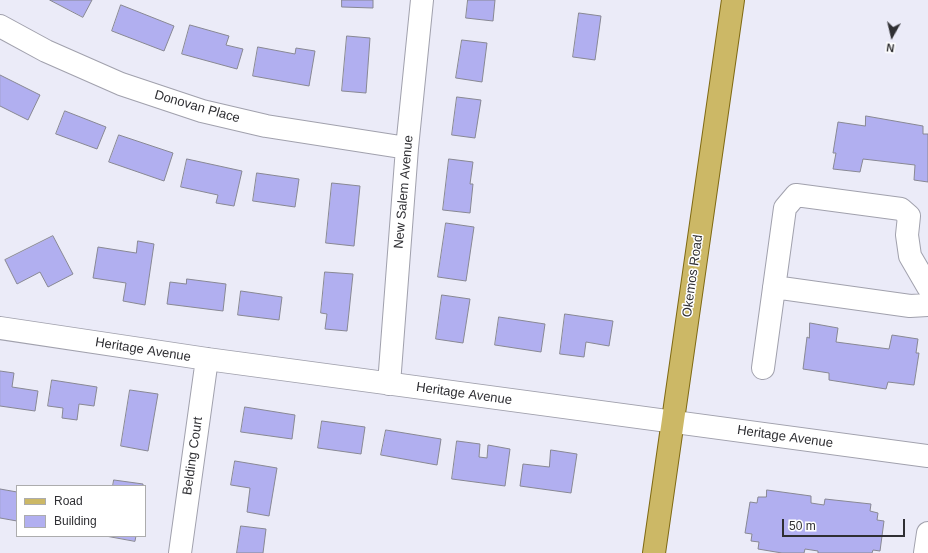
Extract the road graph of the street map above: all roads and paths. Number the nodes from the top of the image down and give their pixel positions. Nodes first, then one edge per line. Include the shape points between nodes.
1 (422, 0) edge
2 (733, 0) edge
3 (0, 26) edge
4 (407, 148) junction
5 (774, 287) junction
6 (928, 287) edge
7 (928, 305) edge
8 (0, 328) edge
9 (207, 359) junction
10 (763, 368) dead end
11 (389, 384) junction
12 (672, 422) junction
13 (928, 456) edge
14 (928, 533) edge
15 (180, 553) edge
16 (654, 553) edge
17 (925, 553) edge

1 - 4 street, New Salem Avenue
2 - 12 main road, Okemos Road
3 - 4 street, Donovan Place via 46,51 121,84 202,111 266,126
4 - 11 street, New Salem Avenue
5 - 6 street via 785,208 796,195 901,209 909,216 907,235 910,256
5 - 7 street via 910,306
5 - 10 street
8 - 9 street, Heritage Avenue
9 - 11 street, Heritage Avenue
9 - 15 street, Belding Court
11 - 12 street, Heritage Avenue
12 - 13 street, Heritage Avenue
12 - 16 main road, Okemos Road
14 - 17 street

